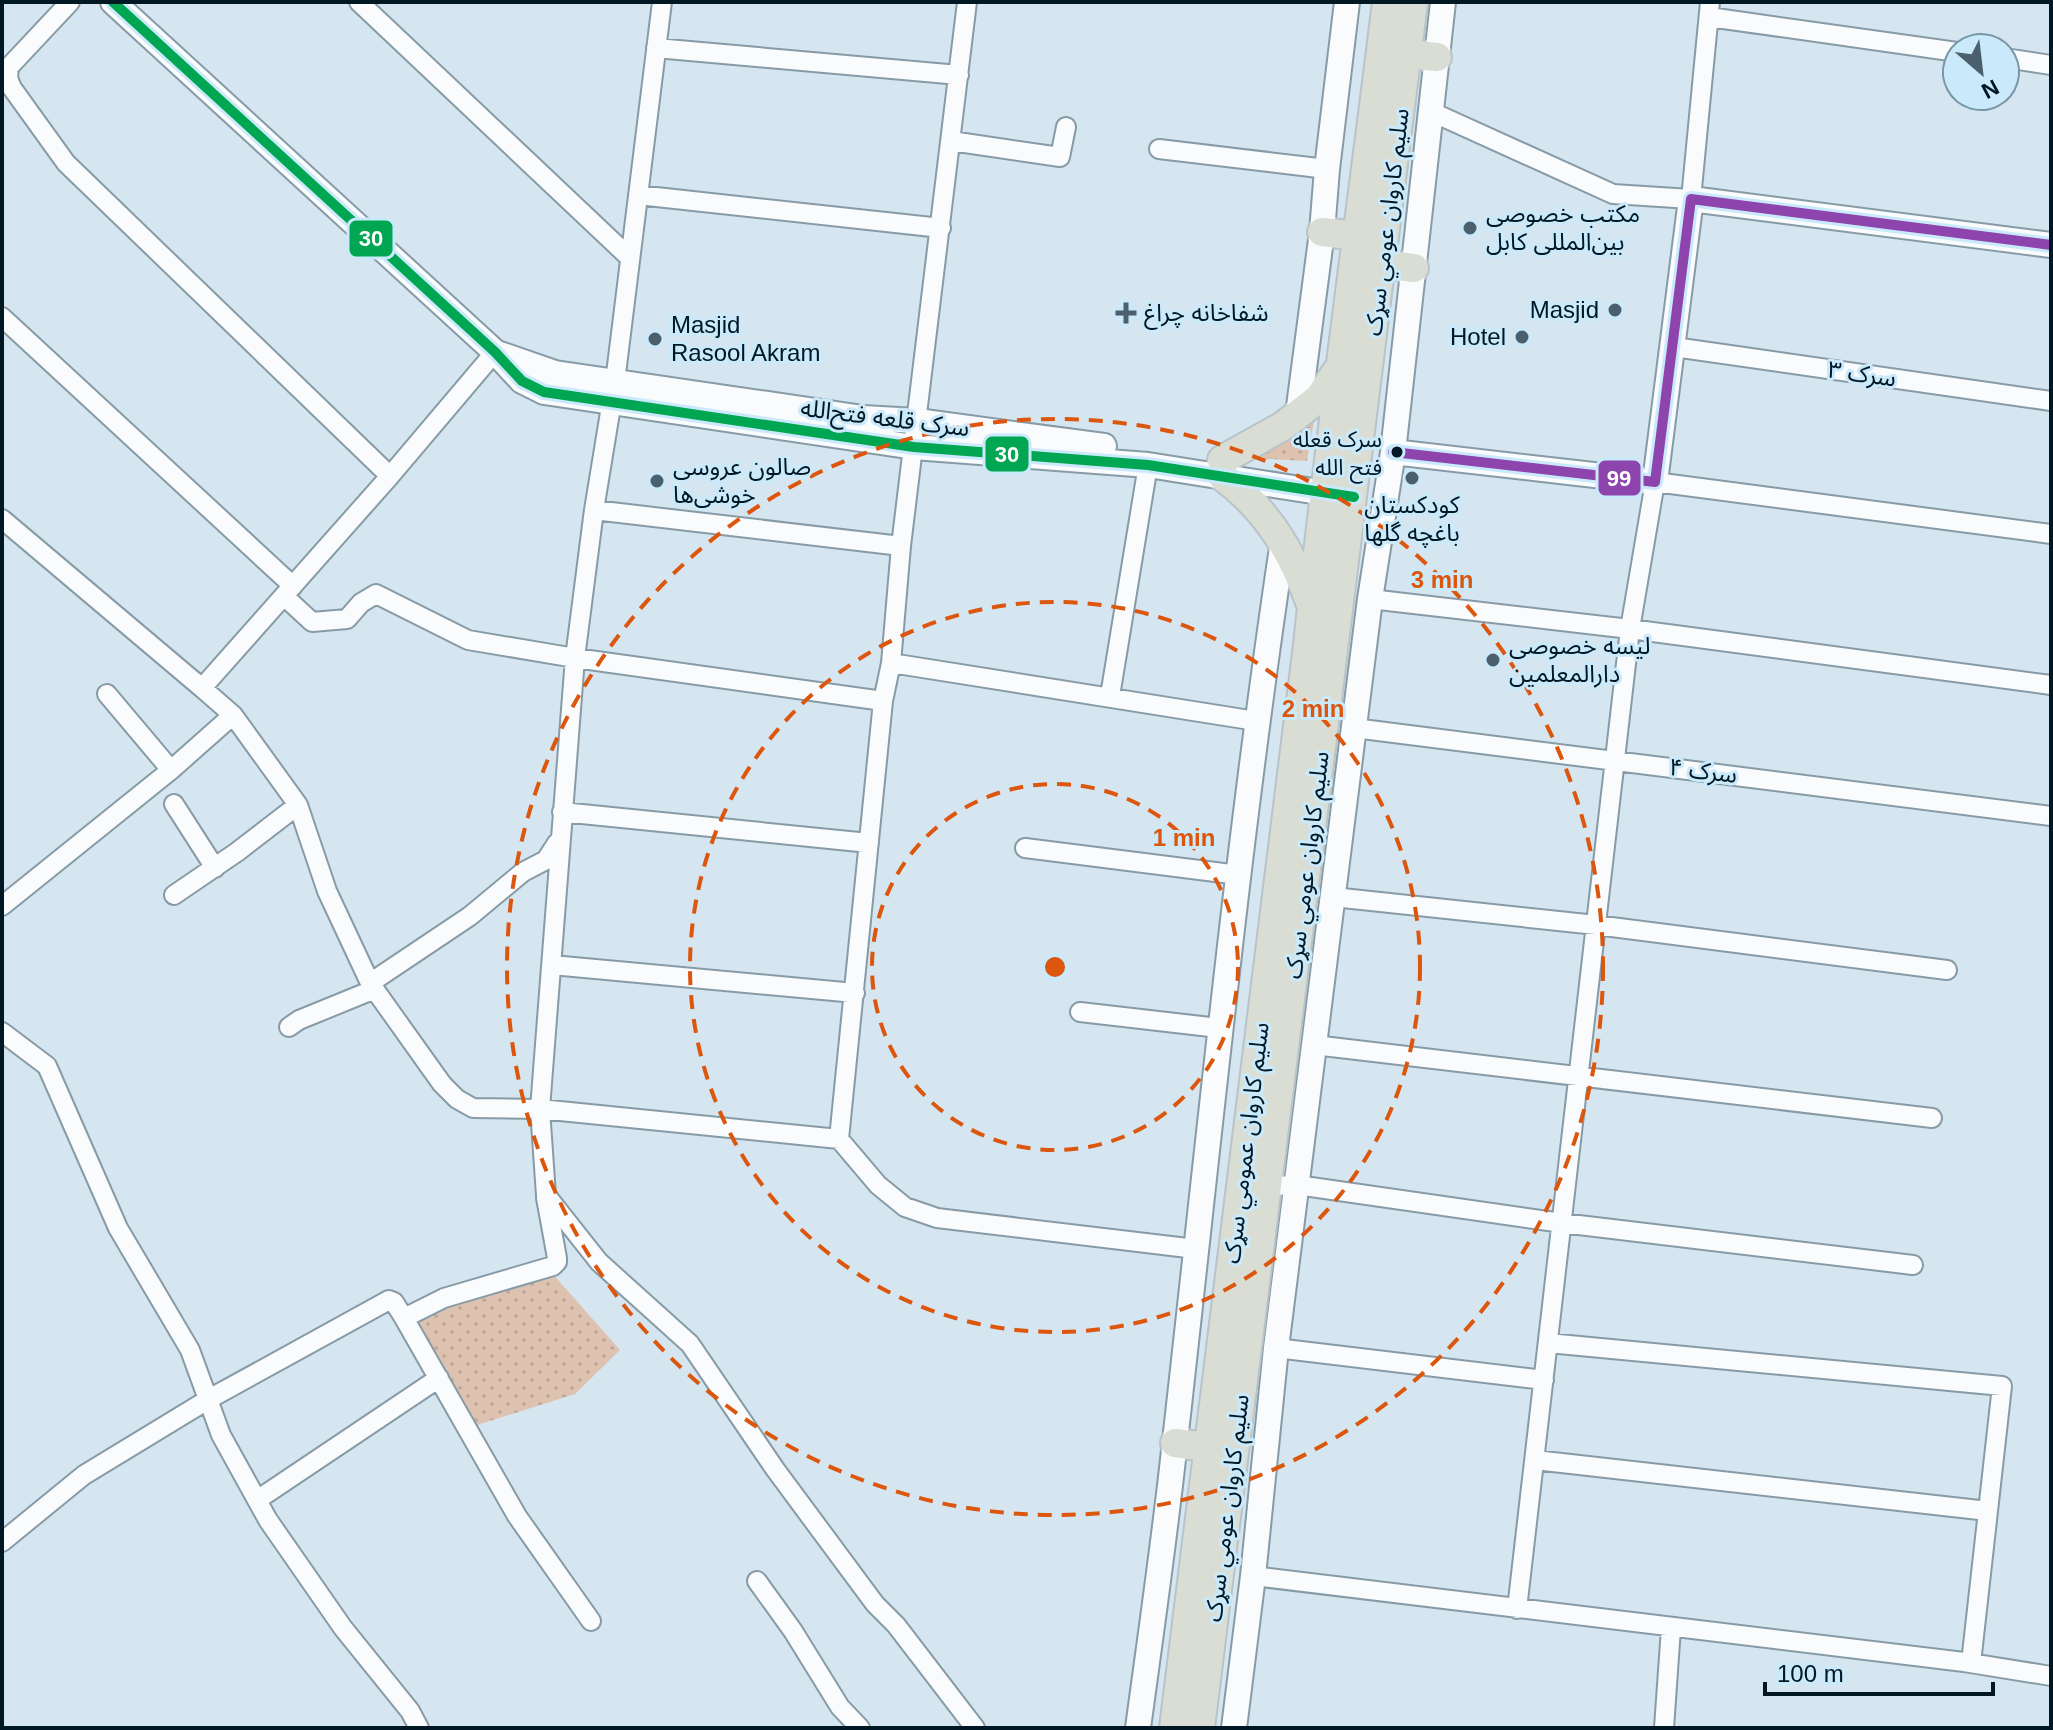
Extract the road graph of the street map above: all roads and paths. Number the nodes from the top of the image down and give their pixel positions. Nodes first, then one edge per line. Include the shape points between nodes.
1 (70, 2) edge
2 (113, 2) edge
3 (359, 2) edge
4 (662, 2) edge
5 (967, 2) edge
6 (1347, 2) edge
7 (1387, 2) edge
8 (1413, 2) edge
9 (1443, 2) edge
10 (1709, 9) edge
11 (656, 48) junction
12 (1941, 49) edge
13 (1407, 54) junction
14 (1437, 57) junction
15 (2021, 60) edge
16 (2051, 65) edge
17 (959, 75) junction
18 (7, 94) edge
19 (1432, 112) junction
20 (1066, 127) dead end
21 (951, 141) junction
22 (1159, 149) dead end
23 (1327, 169) junction
24 (638, 195) junction
25 (1691, 199) junction
26 (941, 228) junction
27 (1322, 232) junction
28 (1359, 236) junction
29 (2051, 245) edge
30 (630, 258) junction
31 (1382, 264) junction
32 (1414, 268) junction
33 (2, 317) edge
34 (1674, 347) junction
35 (495, 352) junction
36 (1340, 368) junction
37 (613, 391) junction
38 (2051, 401) edge
39 (1298, 414) junction
40 (917, 421) junction
41 (914, 447) junction
42 (1393, 452) junction
43 (1148, 465) junction
44 (1222, 469) junction
45 (390, 476) junction
46 (1655, 482) junction
47 (1324, 485) junction
48 (1355, 489) junction
49 (594, 510) junction
50 (2, 519) edge
51 (2051, 534) edge
52 (1283, 541) junction
53 (901, 546) junction
54 (289, 592) junction
55 (1370, 599) junction
56 (1312, 605) junction
57 (1630, 629) junction
58 (575, 658) junction
59 (891, 663) junction
60 (2051, 685) edge
61 (202, 688) junction
62 (107, 694) dead end
63 (1110, 696) junction
64 (883, 701) junction
65 (233, 715) junction
66 (1256, 721) junction
67 (1354, 728) junction
68 (1615, 760) junction
69 (171, 770) junction
70 (174, 804) dead end
71 (298, 805) junction
72 (562, 812) junction
73 (2051, 816) edge
74 (559, 840) junction
75 (869, 843) junction
76 (1025, 848) dead end
77 (215, 868) junction
78 (1239, 875) junction
79 (174, 895) dead end
80 (1333, 897) junction
81 (2, 906) edge
82 (1596, 925) junction
83 (552, 965) junction
84 (1947, 970) dead end
85 (373, 986) junction
86 (855, 993) junction
87 (1080, 1012) dead end
88 (289, 1027) dead end
89 (1219, 1028) junction
90 (2, 1032) edge
91 (1314, 1045) junction
92 (1579, 1078) junction
93 (540, 1109) junction
94 (1932, 1118) dead end
95 (839, 1139) junction
96 (1297, 1185) junction
97 (1267, 1186) junction
98 (546, 1195) junction
99 (1562, 1223) junction
100 (1196, 1249) junction
101 (1913, 1265) dead end
102 (404, 1318) junction
103 (1548, 1343) junction
104 (1276, 1348) junction
105 (439, 1378) junction
106 (1544, 1380) junction
107 (209, 1399) junction
108 (1175, 1443) junction
109 (1207, 1447) junction
110 (1535, 1460) junction
111 (257, 1500) junction
112 (1988, 1511) junction
113 (2, 1542) edge
114 (1253, 1576) junction
115 (757, 1581) dead end
116 (1517, 1609) junction
117 (591, 1621) dead end
118 (1671, 1628) junction
119 (1198, 1637) junction
120 (1971, 1663) junction
121 (2051, 1676) edge
122 (419, 1728) edge
123 (860, 1728) edge
124 (975, 1728) edge
125 (1138, 1728) edge
126 (1174, 1728) edge
127 (1200, 1728) edge
128 (1234, 1728) edge
129 (1664, 1728) edge

1 - 18 street via 9,67
2 - 35 street, سرک قلعه فتح‌الله
3 - 30 street
4 - 11 street
5 - 17 street
6 - 23 street
7 - 28 main road, سلیم کاروان عمومي سړک
8 - 13 main road, سلیم کاروان عومي سړک
9 - 14 street
10 - 12 street
10 - 25 street
11 - 17 street
11 - 24 street
13 - 14 main road
13 - 31 main road, سلیم کاروان عومي سړک
14 - 19 street
15 - 16 street
17 - 21 street
18 - 45 street via 66,163
19 - 25 street via 1613,194
19 - 32 street
20 - 21 street via 1060,157
21 - 26 street
22 - 23 street
23 - 27 street
24 - 26 street
24 - 30 street
25 - 29 street
25 - 34 street
26 - 40 street
27 - 28 main road
27 - 39 street
28 - 36 main road, سلیم کاروان عمومي سړک
30 - 37 street
31 - 32 main road
31 - 48 main road, سلیم کاروان عومي سړک
32 - 42 street
33 - 54 street
34 - 38 street, سرک ۳
34 - 46 street
35 - 37 street, سرک قلعه فتح‌الله via 522,381 544,392
35 - 45 street
36 - 39 main road via 1319,398
36 - 47 main road, سلیم کاروان عمومي سړک
37 - 40 street, سرک قلعه فتح‌الله
37 - 41 street, سرک قلعه فتح‌الله
37 - 49 street
39 - 44 main road
40 - 41 street
40 - 44 street, سرک قلعه فتح‌الله
41 - 43 street, سرک قلعه فتح‌الله
41 - 53 street
42 - 46 street
42 - 55 street
43 - 44 street, سرک قلعه فتح‌الله
43 - 63 street
44 - 47 street, سرک قلعه فتح‌الله
44 - 52 main road
45 - 54 street
46 - 51 street
46 - 57 street
47 - 48 street, سرک قلعه فتح‌الله
47 - 56 main road, سلیم کاروان عمومي سړک
48 - 97 main road, سلیم کاروان عومي سړک
49 - 53 street
49 - 58 street
50 - 61 street
52 - 56 main road
52 - 66 street
53 - 59 street
54 - 58 street via 312,622 347,619 376,594 468,640
54 - 61 street
55 - 57 street
55 - 67 street
56 - 109 main road, سلیم کاروان عمومي سړک
57 - 60 street
57 - 68 street
58 - 64 street
58 - 72 street
59 - 63 street
59 - 64 street
61 - 65 street
62 - 69 street
63 - 66 street
64 - 75 street
65 - 69 street
65 - 71 street
66 - 78 street
67 - 68 street, سرک ۴
67 - 80 street
68 - 73 street, سرک ۴
68 - 82 street
69 - 81 street
70 - 77 street
71 - 77 street
71 - 85 street via 327,891
72 - 74 street
72 - 75 street
74 - 83 street
74 - 85 street via 546,860
75 - 86 street
76 - 78 street
77 - 79 street
78 - 89 street
80 - 82 street
80 - 91 street
82 - 84 street
82 - 92 street
83 - 86 street
83 - 93 street
85 - 88 street
85 - 93 street via 457,1099 473,1108
86 - 95 street
87 - 89 street
89 - 100 street
90 - 107 street via 47,1066 118,1228 190,1350
91 - 92 street
91 - 96 street
92 - 94 street
92 - 99 street
93 - 95 street
93 - 98 street
95 - 100 street via 878,1185 905,1207 937,1218
96 - 97 street
96 - 99 street
96 - 104 street
97 - 119 main road, سلیم کاروان عومي سړک
98 - 102 street via 557,1258 553,1266 444,1298
98 - 124 street via 599,1262 690,1344 875,1604
99 - 101 street
99 - 103 street
100 - 108 street
102 - 105 street
102 - 107 street via 389,1300
103 - 106 street
103 - 112 street via 2002,1386
104 - 106 street
104 - 114 street
105 - 111 street
105 - 117 street via 517,1516
106 - 110 street
107 - 111 street via 221,1435
107 - 113 street via 84,1475
108 - 109 main road
108 - 125 street
109 - 119 main road, سلیم کاروان عمومي سړک
110 - 112 street
110 - 116 street
111 - 122 street via 343,1628
112 - 120 street
114 - 116 street
114 - 128 street
115 - 123 street via 840,1707
116 - 118 street
118 - 120 street
118 - 129 street
119 - 126 main road, سلیم کاروان عمومي سړک
119 - 127 main road, سلیم کاروان عومي سړک
120 - 121 street

